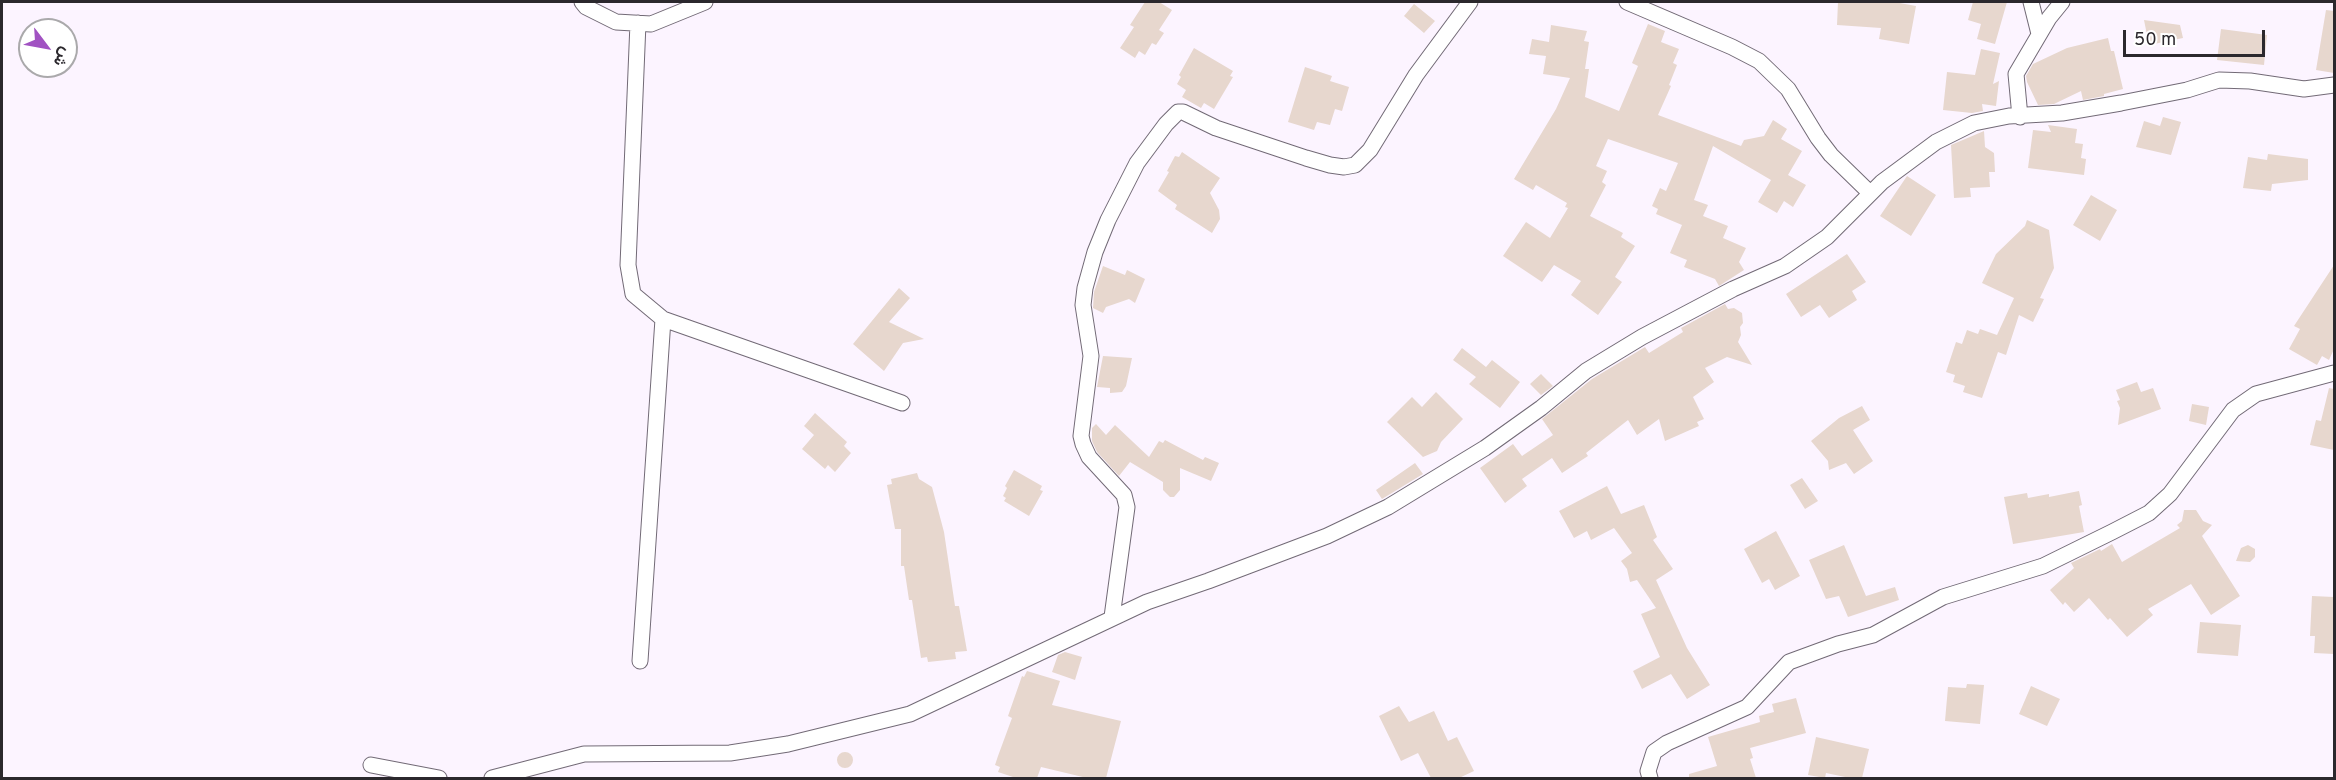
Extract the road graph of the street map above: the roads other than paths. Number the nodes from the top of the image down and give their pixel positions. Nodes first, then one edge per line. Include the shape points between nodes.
1 (582, 2) edge
2 (705, 2) edge
3 (1470, 2) edge
4 (1627, 2) edge
5 (2031, 2) edge
6 (2062, 2) edge
7 (638, 23) junction
8 (2040, 34) junction
9 (2334, 86) edge
10 (2020, 117) junction
11 (1870, 193) junction
12 (663, 319) junction
13 (2334, 373) edge
14 (902, 403) dead end
15 (1112, 617) junction
16 (640, 661) dead end
17 (371, 765) dead end
18 (439, 778) edge
19 (492, 778) edge
20 (1650, 778) edge

1 - 7 street via 616,22
2 - 7 street via 651,24
3 - 15 street via 1416,75 1370,150 1355,165 1344,167 1306,158 1216,128 1183,112 1166,124 1137,163 1095,252 1083,305 1091,356 1081,436 1089,457 1117,485 1127,507
4 - 11 street via 1759,61 1788,89 1831,155
5 - 8 street
6 - 8 street
7 - 12 street via 628,265 633,294
8 - 10 street via 2016,74
9 - 10 street via 2304,89 2219,80 2121,103
10 - 11 street via 1974,123 1955,132
11 - 15 street via 1827,237 1785,266 1689,311 1586,371 1485,448 1388,507 1327,536
12 - 14 street
12 - 16 street
13 - 20 street via 2256,394 2234,410 2170,494 2149,513 2043,566 1943,597 1873,635 1789,662 1747,706 1654,752 1648,771
15 - 19 street via 910,714 788,744 730,753 584,754
17 - 18 street

